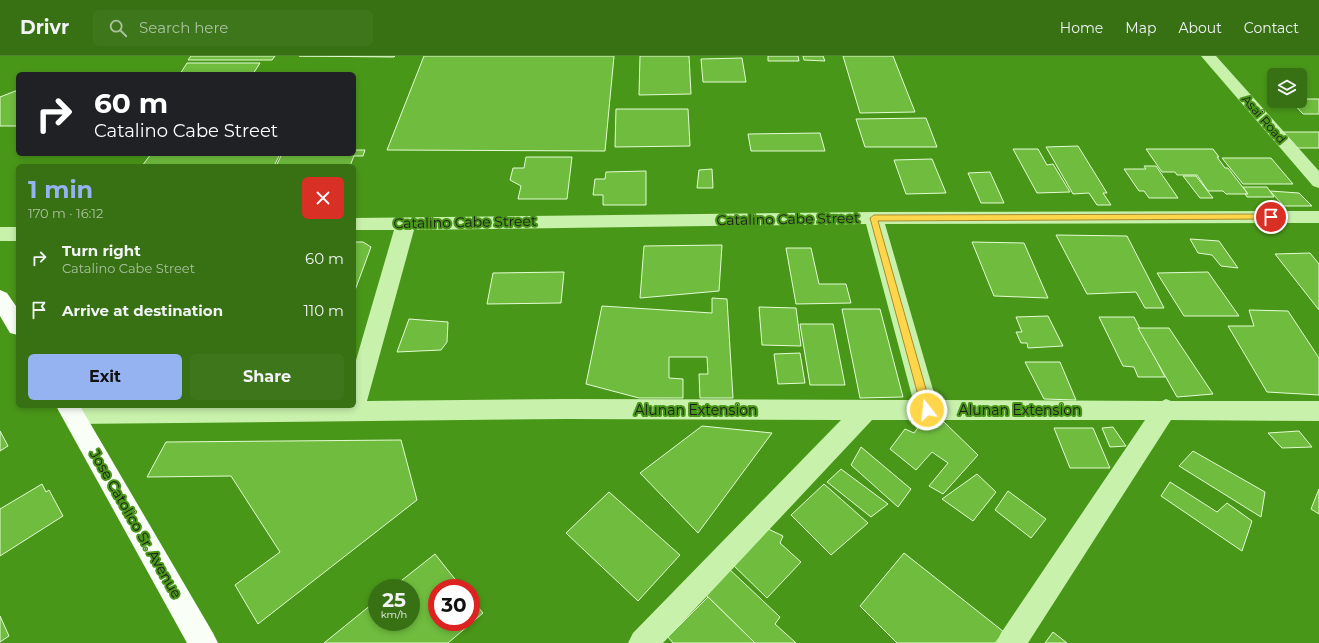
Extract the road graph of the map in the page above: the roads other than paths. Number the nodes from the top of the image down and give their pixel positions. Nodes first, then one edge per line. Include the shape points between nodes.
1 (1208, 56) edge
2 (1319, 182) edge
3 (1319, 217) edge
4 (874, 218) junction
5 (406, 222) junction
6 (356, 224) edge
7 (0, 234) edge
8 (16, 234) edge
9 (0, 298) edge
10 (16, 324) edge
11 (356, 399) edge
12 (1166, 409) junction
13 (71, 410) edge
14 (353, 410) joint
15 (865, 410) junction
16 (927, 410) junction
17 (1319, 411) edge
18 (203, 643) edge
19 (643, 643) edge
20 (1011, 643) edge

1 - 2 street, Asai Road
3 - 4 street, Catalino Cabe Street
4 - 5 street, Catalino Cabe Street
4 - 16 street
5 - 6 street, Catalino Cabe Street
5 - 11 street
7 - 8 street
9 - 10 main road
12 - 16 street, Alunan Extension
12 - 17 street, Alunan Extension
12 - 20 street
13 - 14 street, Alunan Extension
13 - 18 main road, Jose Catolico Sr. Avenue
14 - 15 street, Alunan Extension
15 - 16 street, Alunan Extension
15 - 19 street

